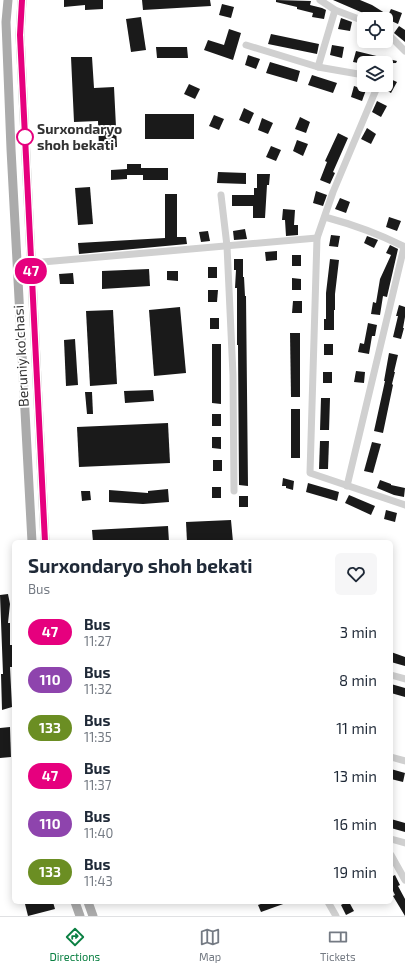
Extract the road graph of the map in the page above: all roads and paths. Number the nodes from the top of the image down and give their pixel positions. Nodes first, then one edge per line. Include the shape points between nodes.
1 (8, 0) edge
2 (22, 0) edge
3 (320, 0) edge
4 (335, 10) junction
5 (0, 17) edge
6 (357, 19) edge
7 (6, 26) junction
8 (393, 39) edge
9 (246, 45) dead end
10 (405, 51) edge
11 (318, 67) junction
12 (357, 74) edge
13 (375, 92) edge
14 (25, 148) junction
15 (11, 149) junction
16 (221, 195) dead end
17 (325, 217) junction
18 (317, 238) junction
19 (228, 246) junction
20 (405, 247) edge
21 (31, 263) junction
22 (347, 486) junction
23 (234, 491) dead end
24 (405, 505) edge
25 (32, 540) edge
26 (45, 540) edge
27 (393, 676) edge
28 (405, 679) edge
29 (393, 758) edge
30 (405, 761) edge
31 (393, 840) edge
32 (405, 843) edge
33 (393, 859) edge
34 (405, 880) edge
35 (76, 904) edge
36 (89, 904) edge
37 (329, 904) edge
38 (80, 916) edge
39 (92, 916) edge
40 (336, 916) edge

1 - 7 main road, Beruniy ko'chasi
2 - 14 main road, Beruniy ko'chasi via 20,35
3 - 4 street
4 - 6 street
4 - 11 street
5 - 7 main road
7 - 15 main road, Beruniy ko'chasi
8 - 10 street
9 - 11 street
11 - 12 street
13 - 17 street
14 - 15 main road
14 - 21 main road, Beruniy ko'chasi
15 - 25 main road, Beruniy ko'chasi
16 - 19 street
17 - 18 street
17 - 20 street via 356,225
18 - 19 street
18 - 22 street via 310,473
19 - 21 street
19 - 23 street
20 - 22 street
21 - 26 main road, Beruniy ko'chasi
22 - 24 street
27 - 28 street
29 - 30 street
31 - 32 street
33 - 34 street
35 - 38 main road
36 - 39 main road
37 - 40 street

